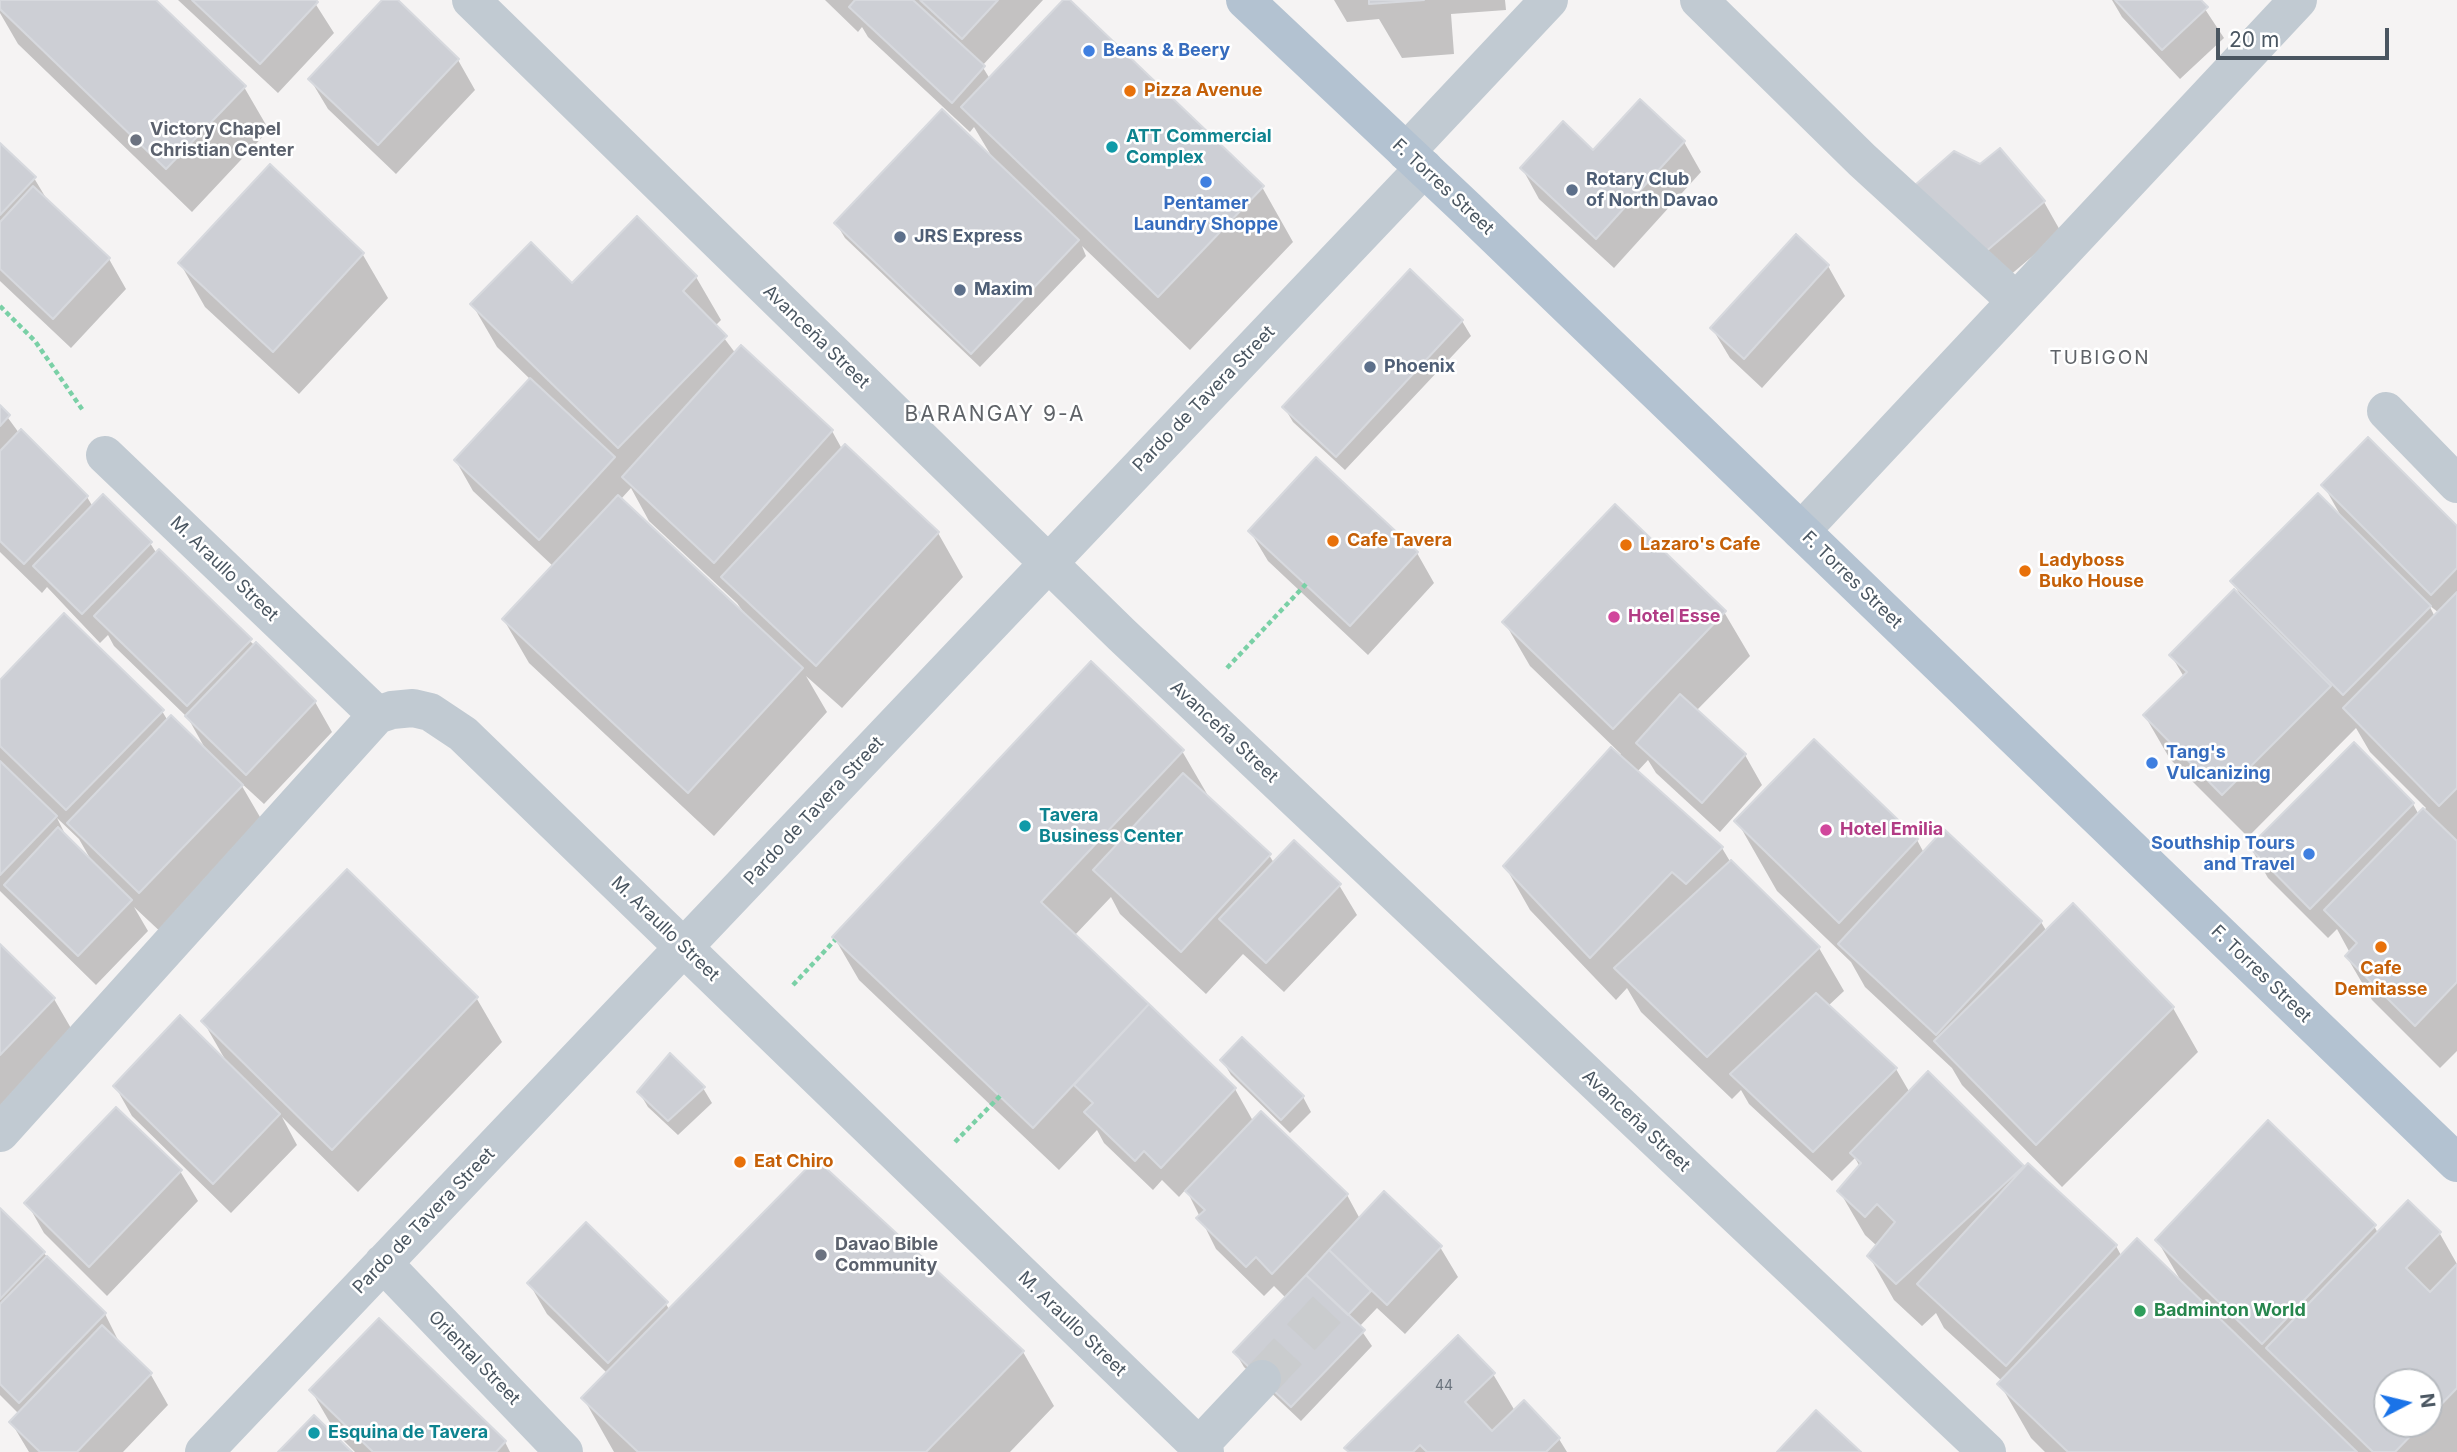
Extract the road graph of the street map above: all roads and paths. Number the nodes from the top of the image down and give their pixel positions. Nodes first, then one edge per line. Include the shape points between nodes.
1 (471, 0) edge
2 (1245, 0) edge
3 (1549, 0) edge
4 (1699, 0) edge
5 (2298, 0) edge
6 (1415, 160) junction
7 (2016, 301) junction
8 (0, 306) edge
9 (2386, 411) dead end
10 (106, 455) joint
11 (2457, 484) edge
12 (1801, 531) junction
13 (1048, 564) junction
14 (1306, 584) dead end
15 (1194, 703) junction
16 (377, 715) junction
17 (835, 940) dead end
18 (685, 947) junction
19 (760, 1020) junction
20 (1000, 1096) dead end
21 (0, 1133) edge
22 (2457, 1163) edge
23 (920, 1178) junction
24 (383, 1264) junction
25 (1262, 1379) tunnel mouth
26 (1202, 1449) edge
27 (204, 1452) edge
28 (564, 1452) edge
29 (1987, 1452) edge

1 - 13 street, Avanceña Street
2 - 6 main road, F. Torres Street
3 - 6 street, Pardo de Tavera Street
4 - 7 street via 1862,160
5 - 7 street
6 - 12 main road, F. Torres Street
6 - 13 street, Pardo de Tavera Street
7 - 12 street
8 - 10 path via 35,341 75,396
9 - 11 street
10 - 16 street, M. Araullo Street
12 - 22 main road, F. Torres Street
13 - 15 street, Avanceña Street
13 - 18 street, Pardo de Tavera Street
14 - 15 path
15 - 29 street, Avanceña Street
16 - 18 street, M. Araullo Street via 413,708 448,721
16 - 21 street
17 - 19 path
18 - 19 street, M. Araullo Street
18 - 24 street, Pardo de Tavera Street
19 - 23 street, M. Araullo Street
20 - 23 path
23 - 26 street, M. Araullo Street
24 - 27 street, Pardo de Tavera Street
24 - 28 street, Oriental Street
25 - 26 street

